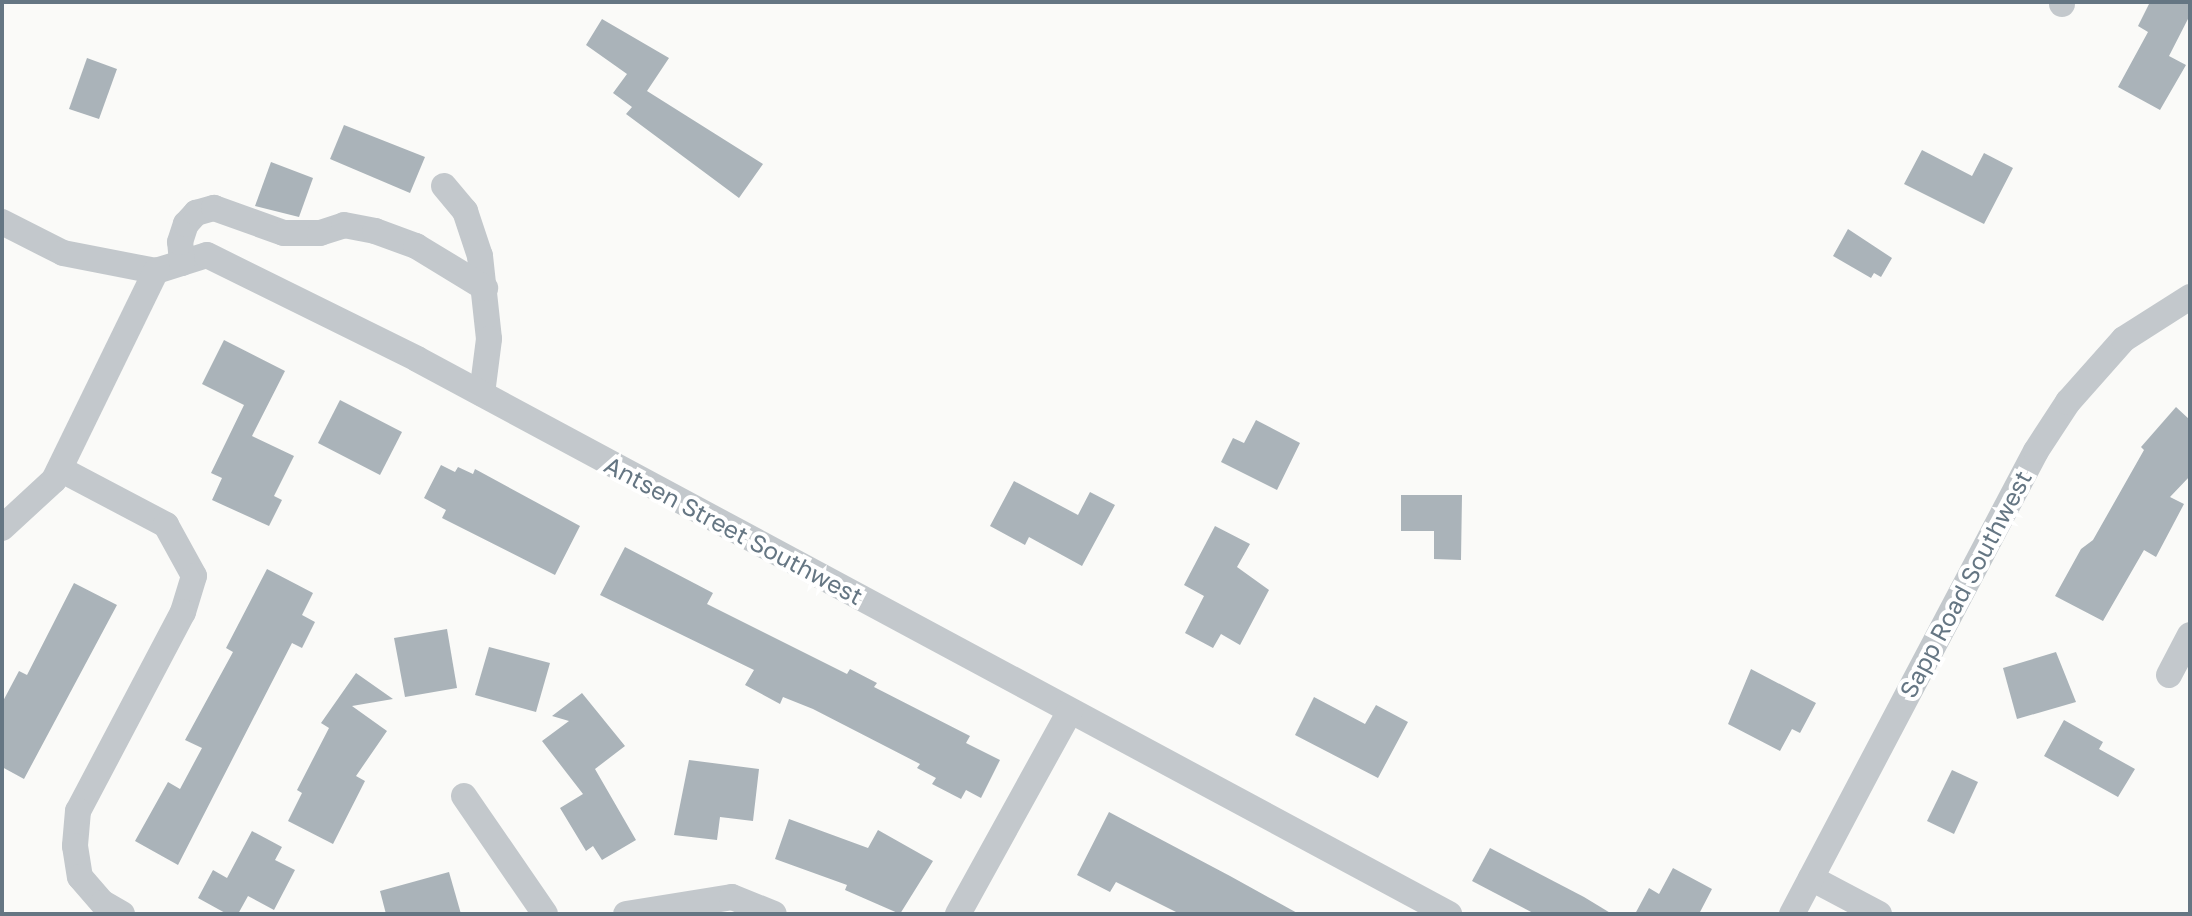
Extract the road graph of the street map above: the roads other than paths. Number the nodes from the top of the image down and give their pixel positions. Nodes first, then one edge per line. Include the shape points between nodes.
1 (444, 186) dead end
2 (2, 222) edge
3 (182, 263) junction
4 (156, 271) junction
5 (485, 288) junction
6 (2190, 297) edge
7 (482, 394) junction
8 (60, 469) junction
9 (2, 528) edge
10 (2190, 635) edge
11 (2169, 675) dead end
12 (1070, 711) junction
13 (464, 796) dead end
14 (1811, 878) junction
15 (122, 914) edge
16 (545, 914) edge
17 (626, 914) edge
18 (774, 914) edge
19 (958, 914) edge
20 (1449, 914) edge
21 (1792, 914) edge
22 (1879, 914) edge

1 - 5 street via 465,211
2 - 4 street, Antsen Street Southwest via 63,253
3 - 4 street, Antsen Street Southwest
3 - 5 street via 180,242 186,224 196,213 214,208 284,233 320,233 344,225 375,231 416,246
3 - 7 street, Antsen Street Southwest via 207,255
4 - 8 street
5 - 7 street via 489,339
6 - 14 street, Sapp Road Southwest via 2124,339 2068,402 2036,451
7 - 12 street, Antsen Street Southwest
8 - 9 street via 19,517
8 - 15 street via 166,525 194,576 183,612 78,811 75,846 80,877 103,903
10 - 11 street
12 - 19 street
12 - 20 street, Antsen Street Southwest
13 - 16 street
14 - 21 street, Sapp Road Southwest
14 - 22 street
17 - 18 street via 732,897

